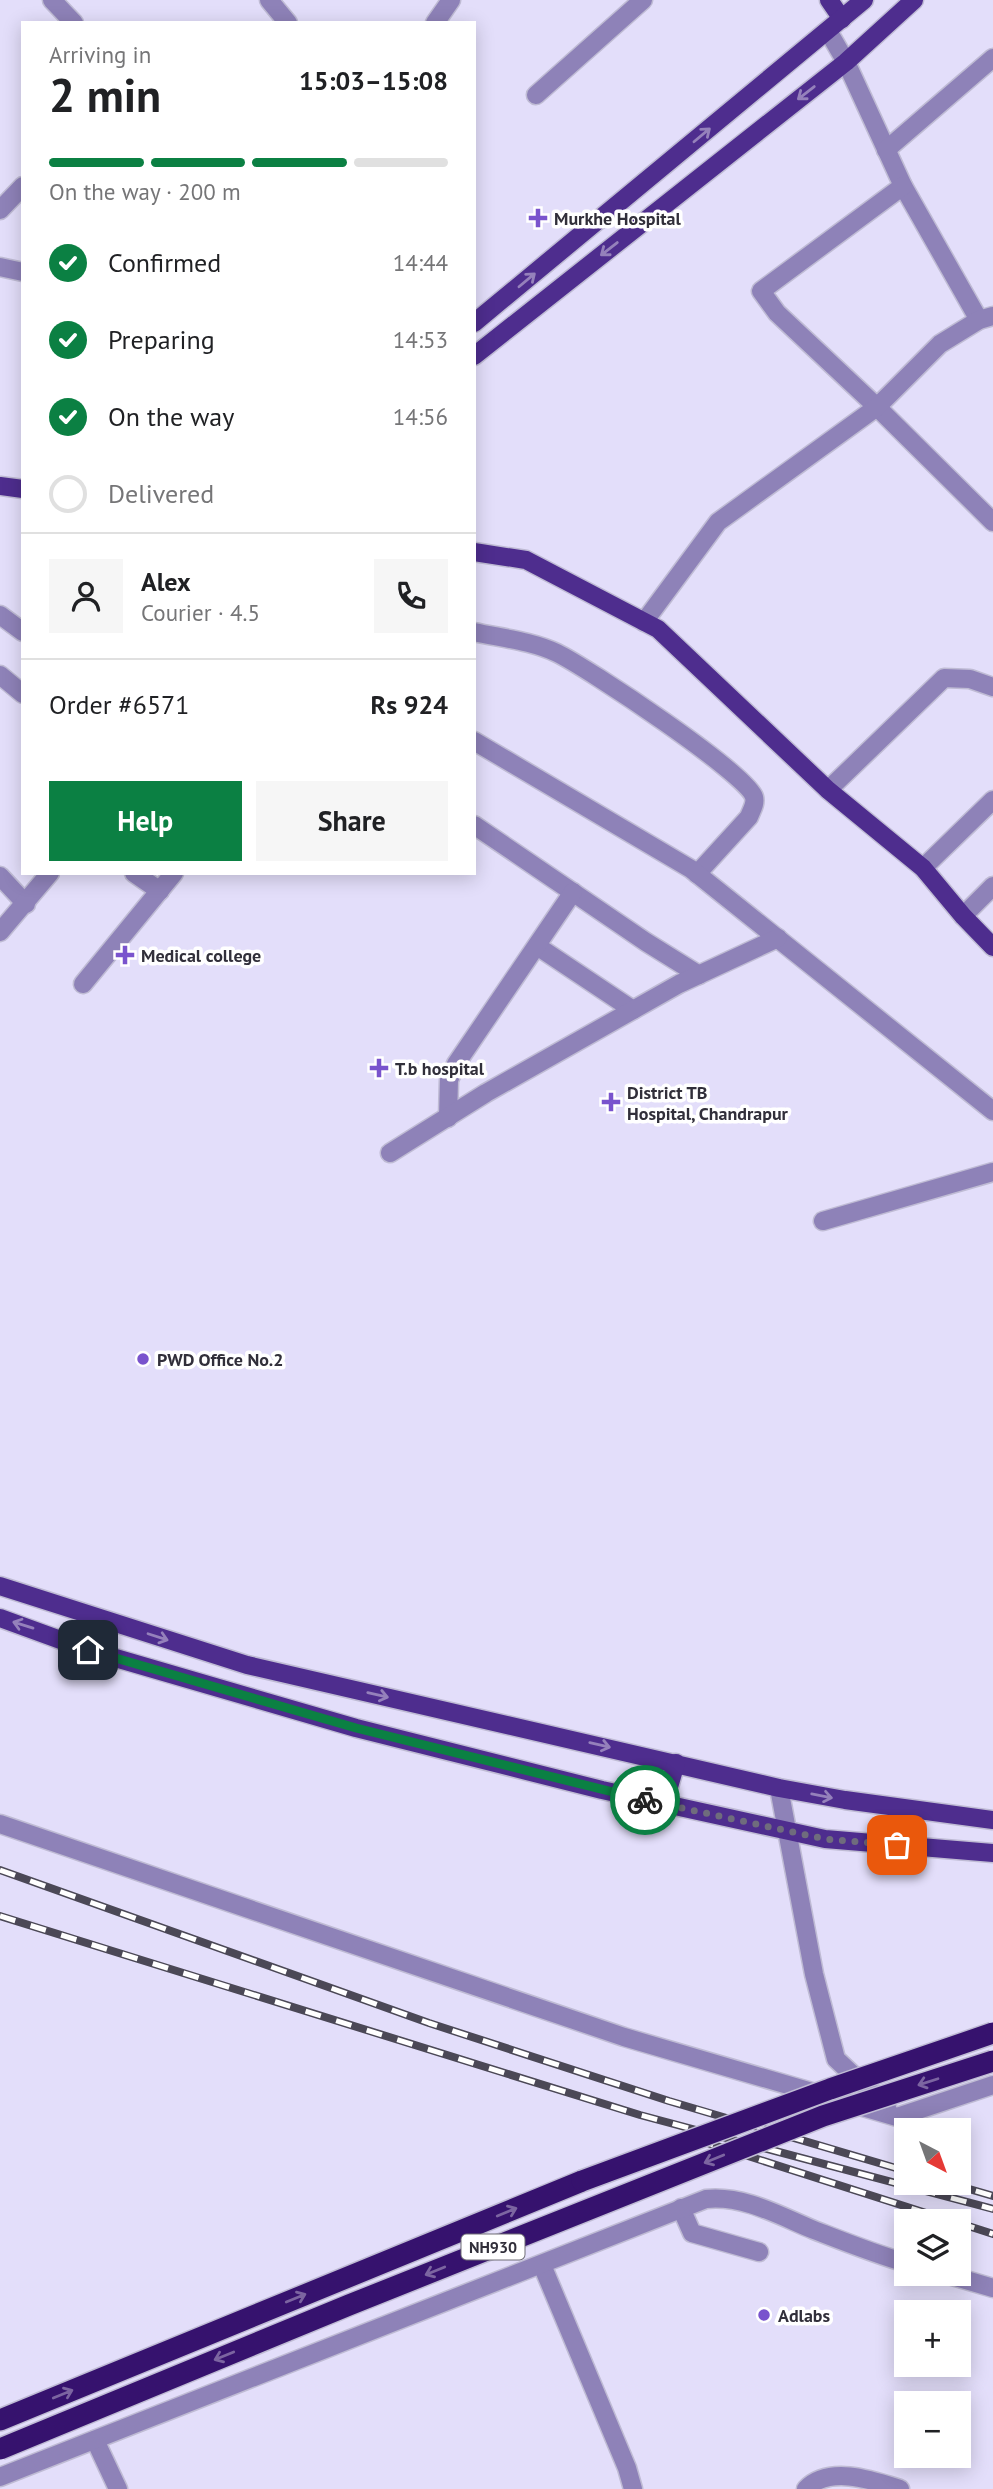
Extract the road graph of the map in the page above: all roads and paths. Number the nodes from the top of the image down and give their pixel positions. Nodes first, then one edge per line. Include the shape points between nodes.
1 (52, 0) edge
2 (269, 0) edge
3 (451, 0) edge
4 (829, 0) edge
5 (864, 0) edge
6 (914, 0) edge
7 (641, 1) edge
8 (842, 19) junction
9 (72, 21) edge
10 (286, 21) edge
11 (436, 21) edge
12 (828, 31) junction
13 (993, 58) edge
14 (846, 62) junction
15 (536, 95) dead end
16 (886, 150) junction
17 (903, 186) junction
18 (21, 188) edge
19 (0, 210) edge
20 (0, 267) edge
21 (21, 272) edge
22 (986, 318) edge
23 (476, 321) edge
24 (476, 354) edge
25 (877, 407) junction
26 (0, 486) edge
27 (21, 489) edge
28 (993, 522) edge
29 (476, 552) edge
30 (0, 615) edge
31 (644, 622) junction
32 (21, 631) edge
33 (476, 632) edge
34 (0, 675) edge
35 (993, 687) edge
36 (21, 692) edge
37 (476, 742) edge
38 (828, 790) junction
39 (993, 800) edge
40 (476, 826) edge
41 (923, 868) junction
42 (697, 874) junction
43 (48, 875) edge
44 (137, 875) edge
45 (172, 875) edge
46 (0, 876) edge
47 (993, 886) edge
48 (160, 891) junction
49 (573, 892) junction
50 (26, 904) junction
51 (963, 916) junction
52 (0, 932) edge
53 (778, 938) junction
54 (537, 946) junction
55 (993, 947) edge
56 (699, 975) junction
57 (83, 984) dead end
58 (633, 1010) junction
59 (993, 1111) edge
60 (448, 1118) junction
61 (390, 1153) dead end
62 (993, 1172) edge
63 (823, 1221) dead end
64 (0, 1586) edge
65 (0, 1618) edge
66 (676, 1763) junction
67 (779, 1788) junction
68 (664, 1804) junction
69 (993, 1820) edge
70 (0, 1824) edge
71 (787, 1831) junction
72 (993, 1853) edge
73 (993, 2033) edge
74 (993, 2062) edge
75 (993, 2085) edge
76 (897, 2117) junction
77 (681, 2208) junction
78 (759, 2252) dead end
79 (894, 2259) edge
80 (542, 2265) junction
81 (971, 2282) edge
82 (993, 2288) edge
83 (0, 2420) edge
84 (95, 2440) junction
85 (0, 2449) edge
86 (0, 2477) edge
87 (118, 2489) edge
88 (633, 2489) edge
89 (806, 2489) edge
90 (900, 2489) edge

1 - 9 street
2 - 10 street
3 - 11 street
4 - 8 main road
5 - 8 main road
6 - 14 main road
7 - 15 street
8 - 12 main road
12 - 14 street
23 -> 12 main road
13 - 16 street
14 - 16 street
14 -> 24 main road
16 - 17 street
17 - 22 street
17 - 25 street via 761,291 777,313
18 - 19 street
20 - 21 street
22 - 25 street via 940,344
25 - 28 street
25 - 31 street via 718,522
26 - 27 main road
29 - 31 main road via 526,560
30 - 32 street
31 - 38 main road via 658,629
33 - 42 street via 565,657 718,759 747,787 754,796 749,817
34 - 36 street
35 - 38 street via 970,679 944,678
37 - 42 street
38 - 41 main road
39 - 41 street
40 - 49 street
41 - 51 main road
42 - 53 street
43 - 50 street
44 - 48 street
45 - 48 street
46 - 50 street
47 - 51 street
48 - 57 street
49 - 54 street
49 - 56 street
50 - 52 street
51 - 55 main road
53 - 56 street
53 - 59 street
54 - 58 street
54 - 60 street via 456,1064 449,1080
56 - 58 street
58 - 60 street
60 - 61 street
62 - 63 street
64 -> 66 main road via 247,1665
68 -> 65 main road via 356,1728 88,1650
66 - 67 main road
66 - 68 main road
67 -> 69 main road
67 - 71 street
68 - 71 main road
70 - 76 street via 624,2037
71 - 72 main road via 825,1839
71 - 76 street via 814,1974 836,2059
83 -> 73 highway, NH930, bridge via 582,2181
74 -> 85 highway, NH930, bridge via 823,2116
75 - 76 street
77 - 78 street via 691,2233
77 - 79 street via 706,2199 732,2198
77 - 80 street
80 - 84 street
80 - 88 street
81 - 82 street
84 - 86 street
84 - 87 street
89 - 90 street via 827,2477 850,2477

